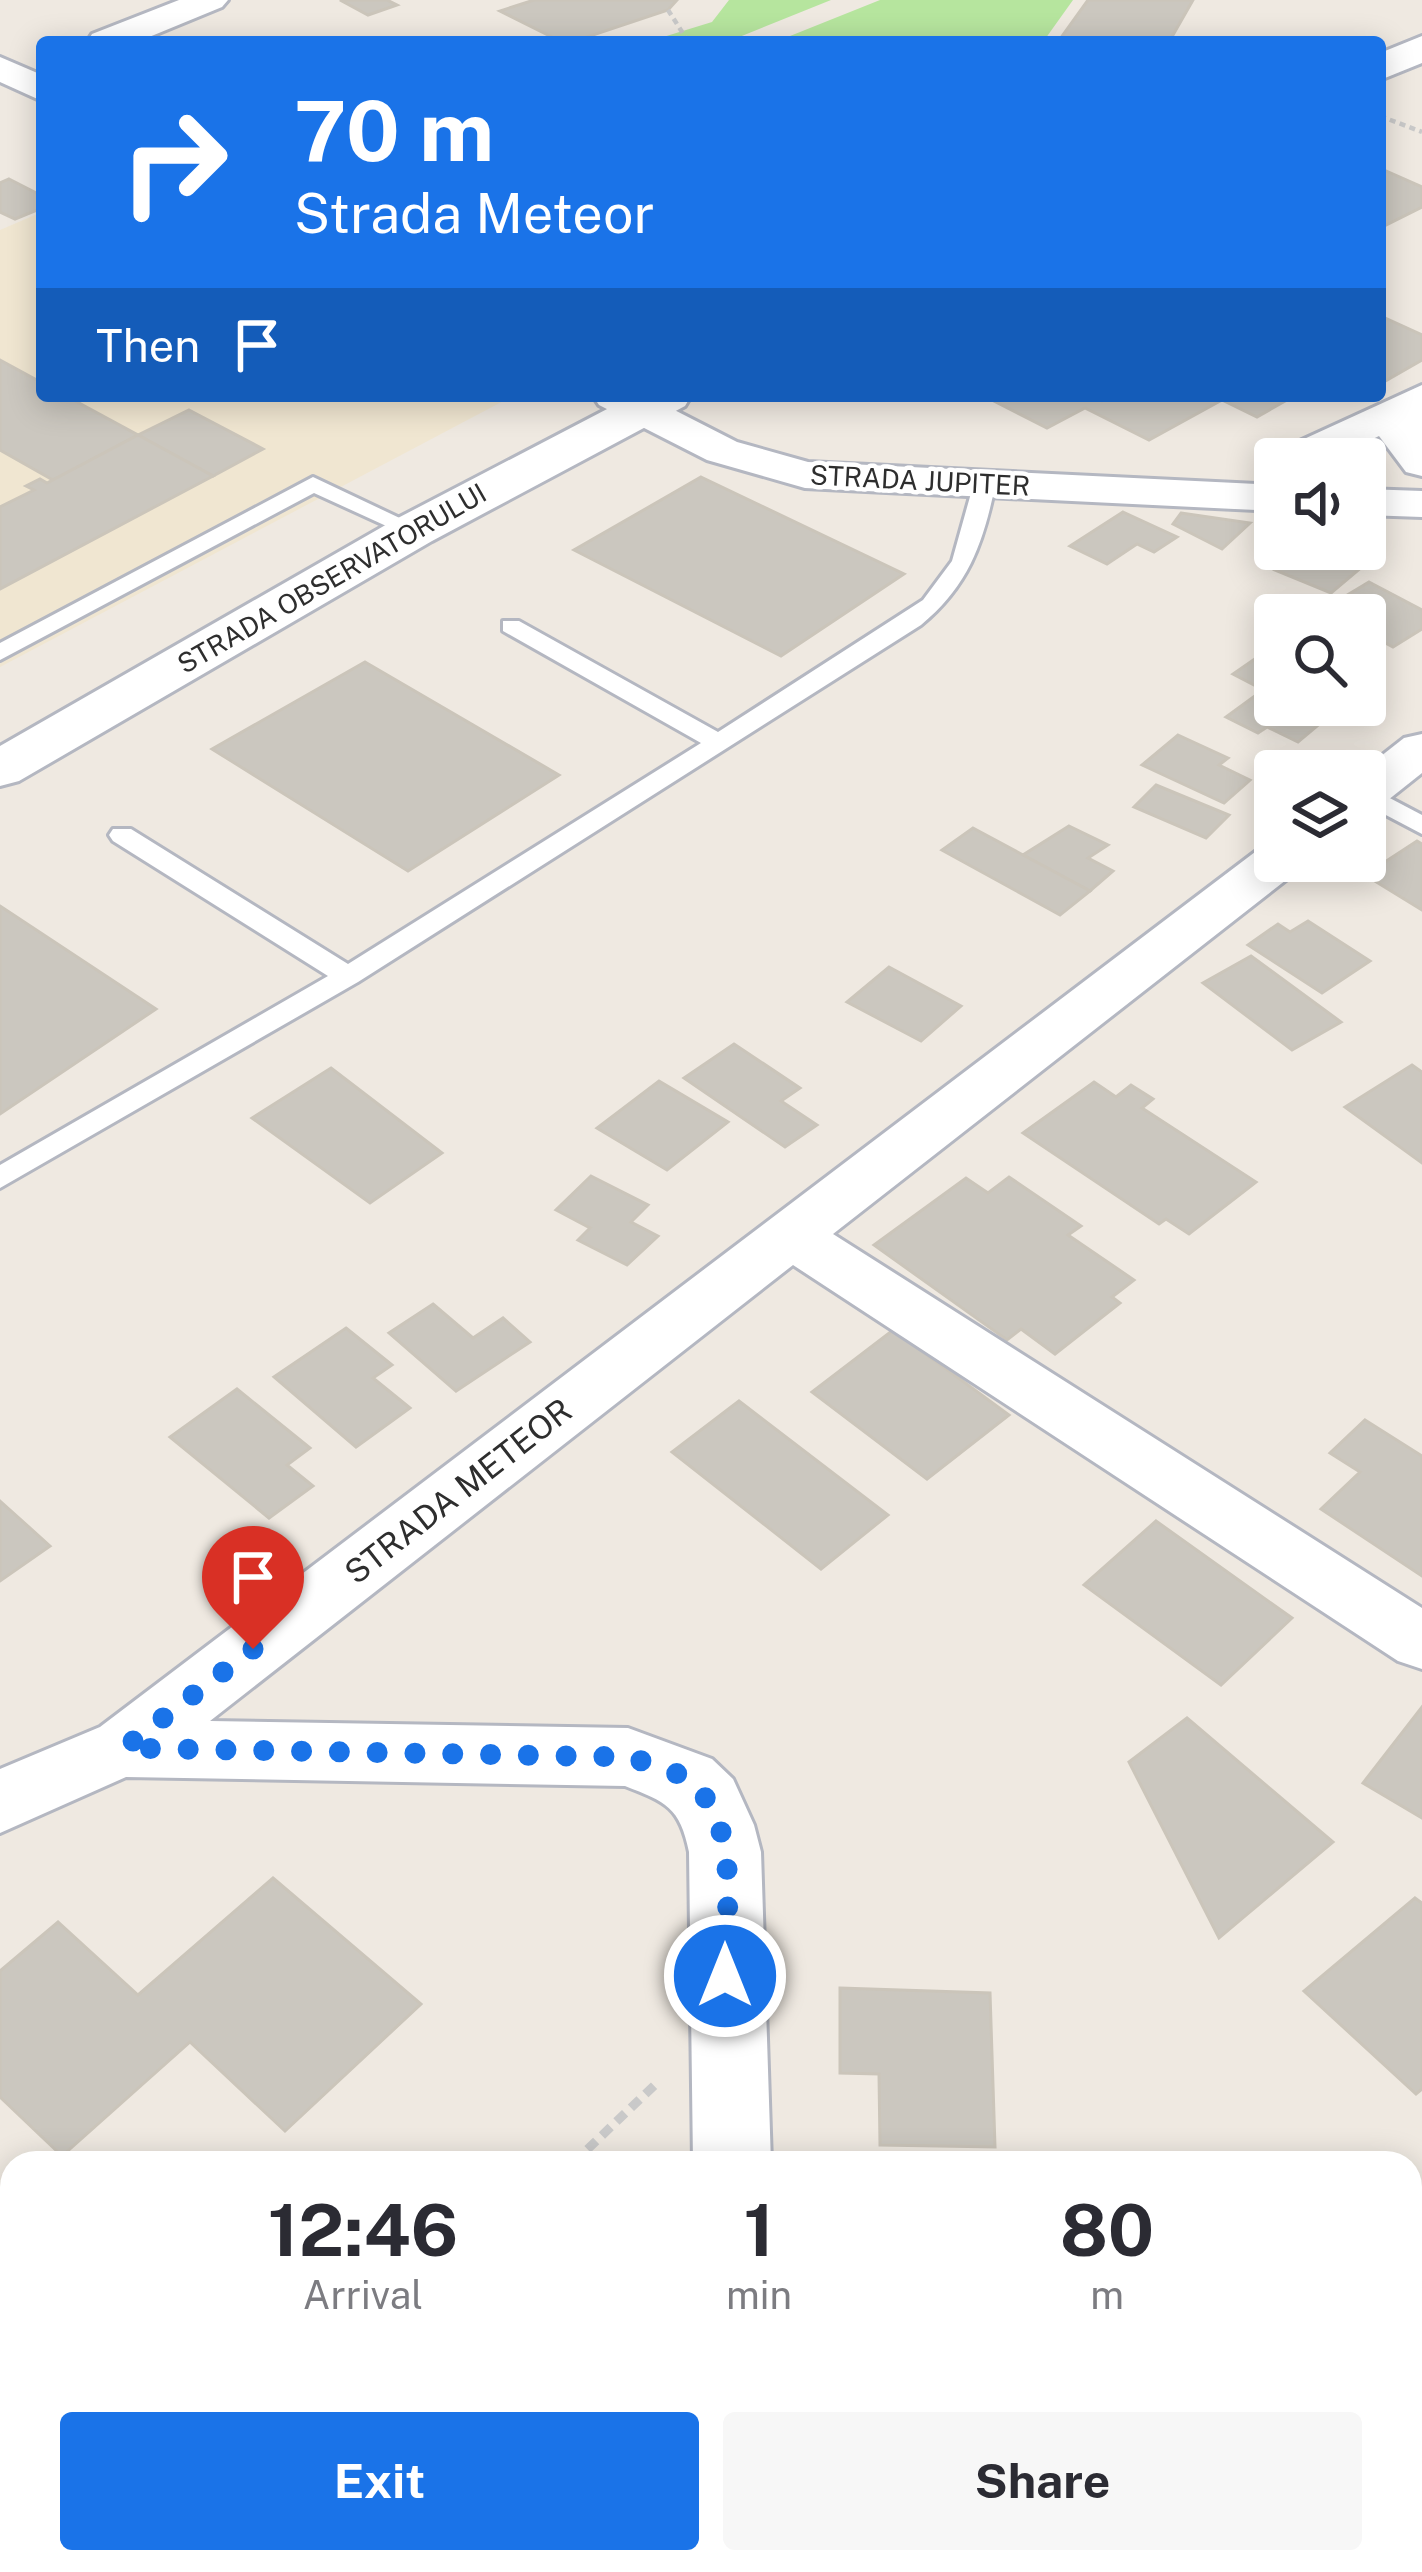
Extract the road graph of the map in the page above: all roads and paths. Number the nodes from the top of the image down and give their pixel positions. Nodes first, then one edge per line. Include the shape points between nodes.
1 (210, 0) edge
2 (668, 10) dead end
3 (120, 36) edge
4 (685, 36) edge
5 (1422, 48) edge
6 (1386, 65) edge
7 (1386, 118) edge
8 (1422, 132) edge
9 (638, 402) edge
10 (642, 402) edge
11 (1409, 405) edge
12 (1340, 438) edge
13 (1422, 463) edge
14 (1254, 478) edge
15 (985, 486) junction
16 (1214, 495) junction
17 (1254, 497) edge
18 (1386, 503) edge
19 (1422, 504) edge
20 (413, 530) junction
21 (511, 626) dead end
22 (0, 653) edge
23 (718, 742) junction
24 (1422, 749) edge
25 (0, 769) edge
26 (1386, 777) edge
27 (1386, 805) edge
28 (1422, 826) edge
29 (122, 835) dead end
30 (1254, 879) edge
31 (347, 976) junction
32 (0, 1178) edge
33 (791, 1235) junction
34 (1422, 1642) edge
35 (124, 1748) junction
36 (0, 1803) edge
37 (726, 2018) junction
38 (586, 2151) edge
39 (732, 2151) edge

1 - 3 street
2 - 4 path
5 - 6 main road
7 - 8 path
9 - 20 main road, STRADA OBSERVATORULUI
10 - 15 street, STRADA JUPITER via 722,451 774,470
11 - 12 street
11 - 13 street via 1401,439
14 - 16 street, STRADA JUPITER
15 - 16 street, STRADA JUPITER
15 - 23 lane via 968,558 943,597
16 - 17 street, STRADA JUPITER
18 - 19 street
20 - 22 lane via 313,484
20 - 25 main road, STRADA OBSERVATORULUI
21 - 23 lane
23 - 31 lane
24 - 26 street
27 - 28 lane
29 - 31 lane
30 - 33 street, STRADA METEOR
31 - 32 lane
33 - 34 street
33 - 35 street, STRADA METEOR
35 - 36 street
35 - 37 street via 628,1757 664,1768 708,1800 719,1825
37 - 38 path
37 - 39 street

